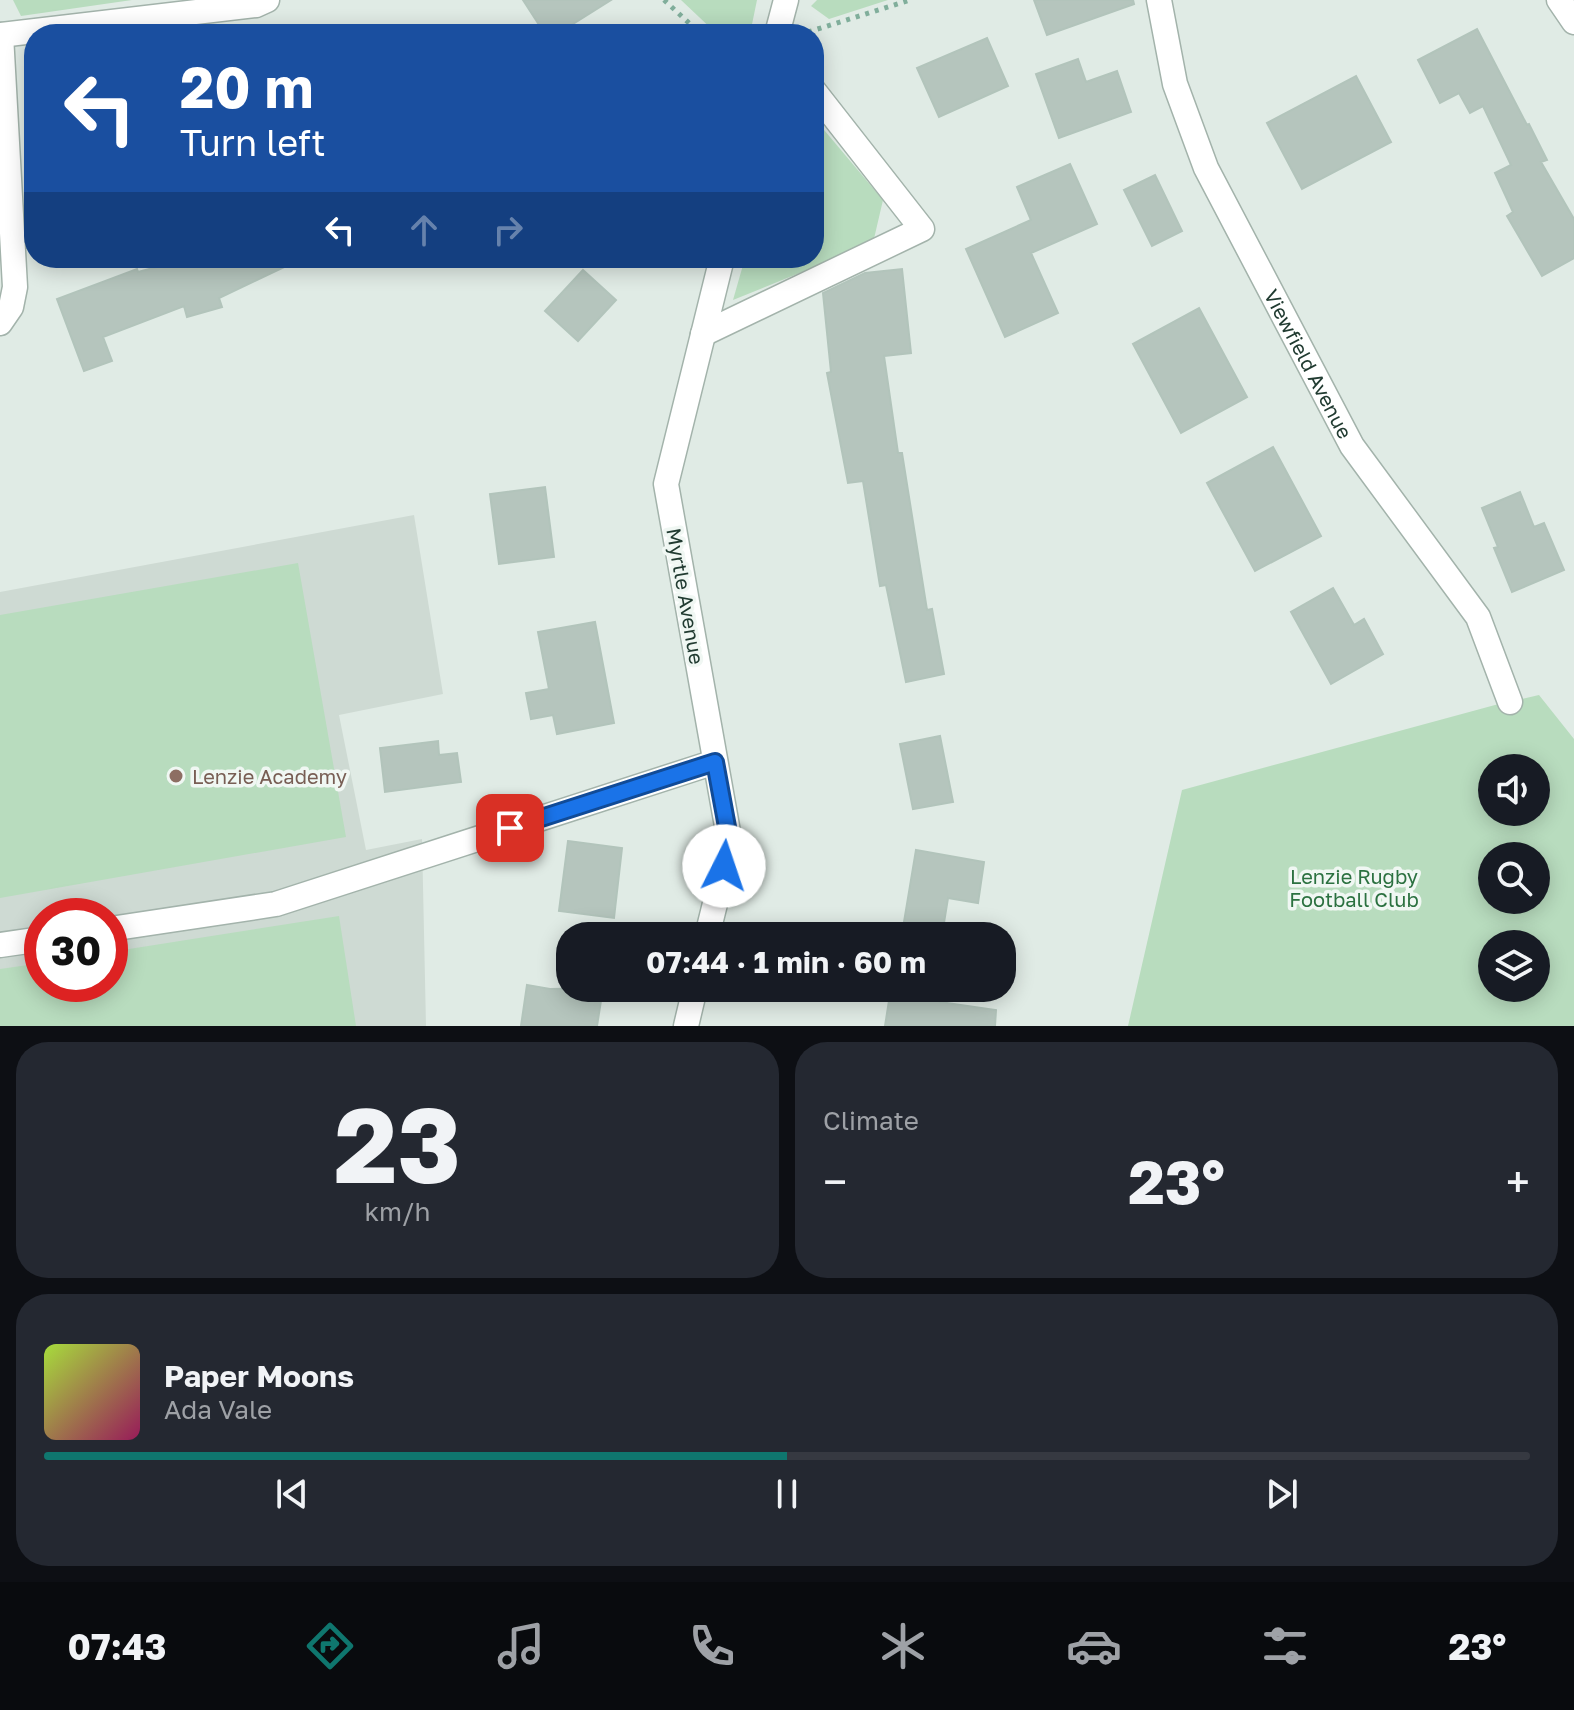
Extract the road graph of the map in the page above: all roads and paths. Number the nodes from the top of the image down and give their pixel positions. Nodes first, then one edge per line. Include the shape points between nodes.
1 (267, 0) edge
2 (664, 0) edge
3 (786, 0) edge
4 (910, 0) edge
5 (1159, 0) edge
6 (1559, 0) edge
7 (1574, 22) edge
8 (94, 24) edge
9 (690, 24) edge
10 (780, 24) edge
11 (824, 27) edge
12 (24, 32) edge
13 (0, 35) edge
14 (824, 104) edge
15 (720, 268) edge
16 (0, 323) edge
17 (703, 334) junction
18 (1510, 702) dead end
19 (715, 762) junction
20 (710, 922) edge
21 (128, 926) edge
22 (24, 942) edge
23 (0, 945) edge
24 (692, 1002) edge
25 (686, 1026) edge

1 - 8 street
2 - 9 path
3 - 10 street
4 - 11 path
5 - 18 street, Viewfield Avenue via 1175,84 1206,168 1352,446 1478,617
6 - 7 street
12 - 13 street
13 - 16 street via 15,287
14 - 17 street via 922,229
15 - 17 street, Myrtle Avenue
17 - 19 street, Myrtle Avenue via 666,484
19 - 20 street, Myrtle Avenue via 730,843
19 - 21 street via 276,904
22 - 23 street
24 - 25 street

